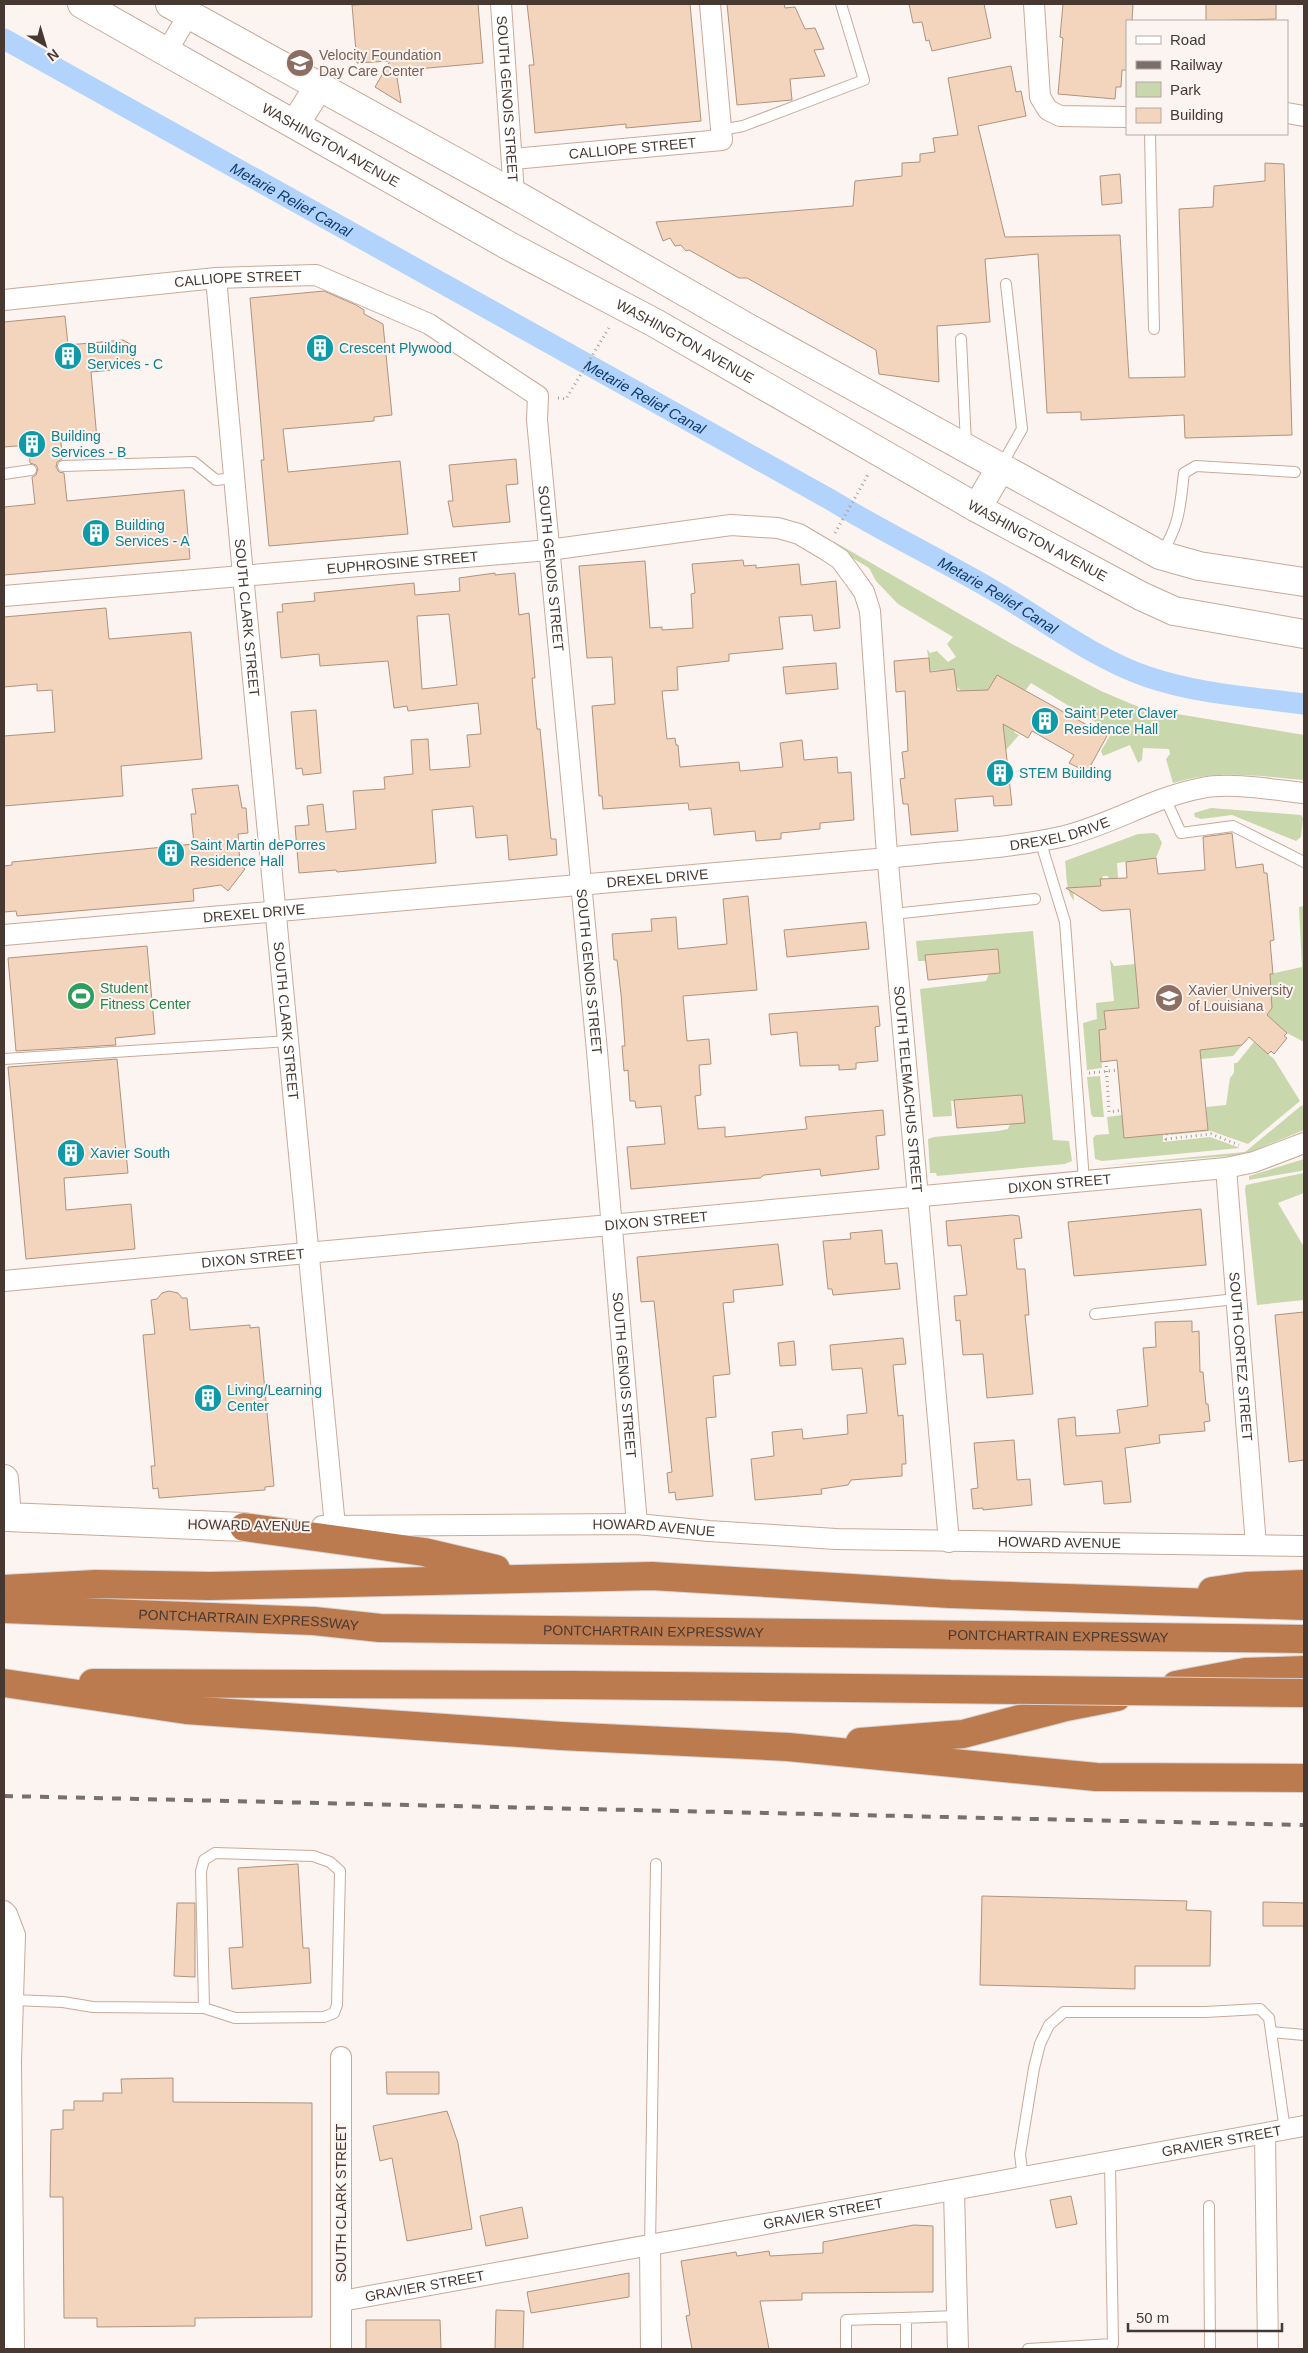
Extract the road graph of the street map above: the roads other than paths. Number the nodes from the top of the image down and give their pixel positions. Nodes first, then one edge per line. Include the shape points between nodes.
1 (82, 4) edge
2 (501, 4) edge
3 (710, 4) edge
4 (841, 4) edge
5 (183, 7) edge
6 (1029, 7) edge
7 (167, 51) junction
8 (319, 86) junction
9 (1288, 113) edge
10 (1304, 116) edge
11 (1126, 117) edge
12 (295, 124) junction
13 (721, 135) junction
14 (1150, 135) edge
15 (513, 159) junction
16 (514, 194) junction
17 (216, 278) junction
18 (1006, 284) dead end
19 (676, 288) junction
20 (4, 300) edge
21 (655, 323) junction
22 (1154, 329) dead end
23 (961, 339) dead end
24 (537, 420) joint
25 (966, 448) junction
26 (63, 466) dead end
27 (1001, 467) junction
28 (31, 470) dead end
29 (1294, 472) dead end
30 (4, 474) edge
31 (234, 478) junction
32 (977, 508) junction
33 (549, 550) junction
34 (826, 550) joint
35 (1160, 555) junction
36 (243, 575) junction
37 (1304, 582) edge
38 (4, 596) edge
39 (1304, 634) edge
40 (1304, 792) edge
41 (1165, 798) junction
42 (1040, 840) junction
43 (888, 858) junction
44 (1304, 862) edge
45 (582, 884) junction
46 (1035, 899) dead end
47 (276, 913) junction
48 (893, 914) junction
49 (4, 935) edge
50 (288, 1041) junction
51 (4, 1059) edge
52 (1304, 1143) edge
53 (1226, 1168) junction
54 (1084, 1181) junction
55 (918, 1196) junction
56 (612, 1224) junction
57 (310, 1252) junction
58 (4, 1281) edge
59 (1236, 1299) junction
60 (1096, 1314) dead end
61 (4, 1479) edge
62 (5, 1517) edge
63 (638, 1524) junction
64 (335, 1526) junction
65 (244, 1527) junction
66 (949, 1542) junction
67 (1256, 1545) junction
68 (1304, 1546) edge
69 (537, 1578) junction
70 (1304, 1584) edge
71 (4, 1589) edge
72 (1146, 1600) junction
73 (1304, 1606) edge
74 (4, 1609) edge
75 (1304, 1639) edge
76 (1304, 1670) edge
77 (4, 1683) edge
78 (1304, 1693) edge
79 (788, 1747) junction
80 (1304, 1778) edge
81 (656, 1864) dead end
82 (4, 1911) edge
83 (13, 2000) junction
84 (204, 2008) junction
85 (1271, 2032) junction
86 (1304, 2034) edge
87 (341, 2057) dead end
88 (1295, 2128) edge
89 (1265, 2134) junction
90 (1110, 2163) junction
91 (1023, 2179) junction
92 (954, 2191) junction
93 (1209, 2206) dead end
94 (650, 2247) junction
95 (342, 2301) junction
96 (957, 2316) junction
97 (906, 2318) junction
98 (1114, 2346) edge
99 (14, 2349) edge
100 (341, 2349) edge
101 (650, 2349) edge
102 (846, 2349) edge
103 (906, 2349) edge
104 (958, 2349) edge
105 (1028, 2349) edge
106 (1210, 2349) edge
107 (1268, 2349) edge

1 - 7 street, WASHINGTON AVENUE
2 - 15 street, SOUTH GENOIS STREET
3 - 13 street
4 - 13 lane via 864,80
5 - 7 street
5 - 8 street
6 - 11 street via 1040,97 1048,110 1060,116
7 - 12 street, WASHINGTON AVENUE
8 - 12 street
8 - 16 street
9 - 10 street
12 - 21 street, WASHINGTON AVENUE via 508,246
13 - 15 street, CALLIOPE STREET
14 - 22 lane
15 - 16 street, SOUTH GENOIS STREET
16 - 19 street
17 - 20 street, CALLIOPE STREET
17 - 24 street, CALLIOPE STREET via 316,275 348,287 429,324 538,396
17 - 31 street, SOUTH CLARK STREET
18 - 27 lane via 1022,429
19 - 21 street
19 - 25 street
21 - 32 street, WASHINGTON AVENUE
23 - 25 lane
24 - 33 street, SOUTH GENOIS STREET
25 - 27 street
26 - 31 lane via 194,462 216,480
27 - 32 street
27 - 35 street
28 - 30 lane
29 - 35 lane via 1196,466 1184,472 1179,515 1173,535
31 - 36 street, SOUTH CLARK STREET
32 - 39 street, WASHINGTON AVENUE via 1141,596 1174,610
33 - 34 street, EUPHROSINE STREET via 731,524 778,528 800,534
33 - 36 street, EUPHROSINE STREET
33 - 45 street, SOUTH GENOIS STREET
34 - 43 street, SOUTH TELEMACHUS STREET via 840,559 864,592 870,611
35 - 37 street via 1199,566
36 - 38 street, EUPHROSINE STREET
36 - 47 street, SOUTH CLARK STREET
40 - 41 street, DREXEL DRIVE via 1204,787
41 - 42 street, DREXEL DRIVE via 1088,830
41 - 44 lane via 1182,833 1233,826
42 - 43 street, DREXEL DRIVE
42 - 54 lane via 1065,922
43 - 45 street, DREXEL DRIVE
43 - 48 street, SOUTH TELEMACHUS STREET
45 - 47 street, DREXEL DRIVE
45 - 56 street, SOUTH GENOIS STREET
46 - 48 lane
47 - 49 street, DREXEL DRIVE
47 - 50 street, SOUTH CLARK STREET
48 - 55 street, SOUTH TELEMACHUS STREET
50 - 51 lane
50 - 57 street, SOUTH CLARK STREET
52 - 53 street, DIXON STREET via 1254,1162
53 - 54 street, DIXON STREET
53 - 59 street, SOUTH CORTEZ STREET
54 - 55 street, DIXON STREET
55 - 56 street, DIXON STREET
55 - 66 street, SOUTH TELEMACHUS STREET
56 - 57 street, DIXON STREET
56 - 63 street, SOUTH GENOIS STREET
57 - 58 street, DIXON STREET
57 - 64 street, SOUTH CLARK STREET
59 - 60 lane
59 - 67 street, SOUTH CORTEZ STREET
61 - 62 street
62 - 65 street, HOWARD AVENUE
63 - 64 street, HOWARD AVENUE
63 - 66 street, HOWARD AVENUE via 836,1539
64 - 65 street, HOWARD AVENUE
65 - 69 highway via 424,1552
66 - 67 street, HOWARD AVENUE
67 - 68 street, HOWARD AVENUE
69 - 71 highway via 220,1586 96,1584
69 - 72 highway via 652,1576 950,1594
70 - 72 highway via 1246,1586
72 - 73 highway
74 - 75 highway, PONTCHARTRAIN EXPRESSWAY via 314,1621 380,1628
76 - 79 highway via 1236,1674 1066,1707 963,1734
77 - 78 highway, bridge
77 - 79 highway via 186,1710 561,1736
79 - 80 highway via 1096,1777
81 - 94 lane
82 - 83 street via 15,1935
83 - 84 lane via 93,2007
83 - 99 street
84 - 84 lane via 235,2018 324,2017 334,2013 337,2005 340,1871 330,1862 313,1856 215,1853 204,1860 201,1871
85 - 86 lane
85 - 88 lane
85 - 91 lane via 1269,2018 1260,2009 1064,2012 1049,2025 1034,2068 1020,2154
87 - 95 street, SOUTH CLARK STREET
88 - 89 street, GRAVIER STREET
89 - 90 street, GRAVIER STREET
89 - 107 street
90 - 91 street, GRAVIER STREET
90 - 98 lane
91 - 92 street, GRAVIER STREET
92 - 94 street, GRAVIER STREET
92 - 96 street
93 - 106 lane
94 - 95 street, GRAVIER STREET
94 - 101 street
95 - 100 street, SOUTH CLARK STREET
96 - 97 lane
96 - 104 street
97 - 102 lane via 846,2320
97 - 103 lane
98 - 105 lane

